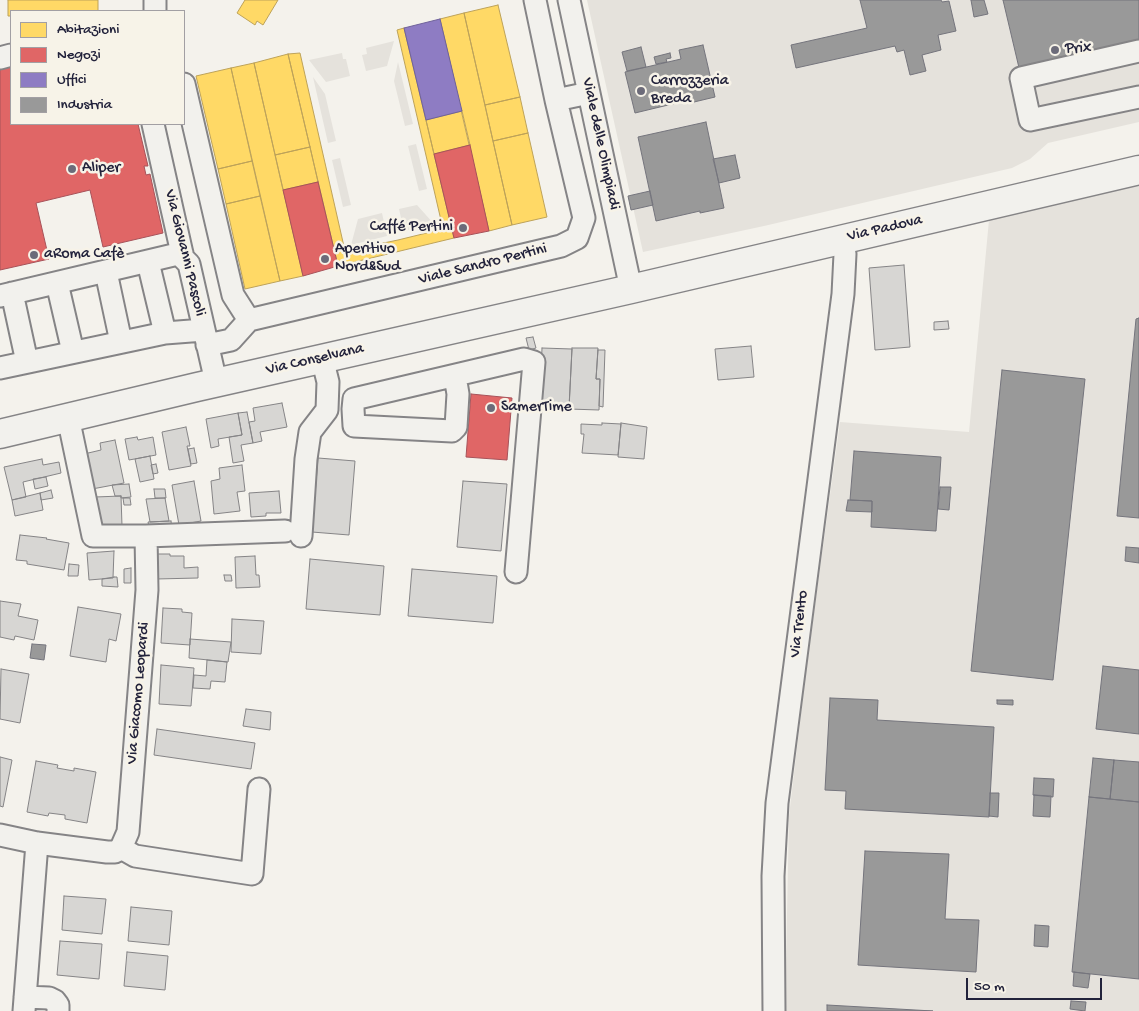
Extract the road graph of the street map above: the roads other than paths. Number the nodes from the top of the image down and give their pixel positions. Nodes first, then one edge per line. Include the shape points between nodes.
1 (535, 0) edge
2 (569, 0) edge
3 (1139, 51) edge
4 (185, 88) edge
5 (589, 93) junction
6 (1139, 97) edge
7 (556, 100) junction
8 (153, 125) edge
9 (1139, 170) edge
10 (842, 240) junction
11 (182, 253) junction
12 (156, 266) junction
13 (106, 272) junction
14 (57, 283) junction
15 (631, 289) junction
16 (6, 295) edge
17 (249, 320) junction
18 (189, 334) junction
19 (121, 342) junction
20 (73, 352) junction
21 (322, 358) junction
22 (27, 362) junction
23 (0, 368) edge
24 (455, 376) junction
25 (216, 382) junction
26 (353, 409) junction
27 (327, 410) junction
28 (68, 418) junction
29 (0, 434) edge
30 (146, 536) junction
31 (516, 572) dead end
32 (259, 789) dead end
33 (0, 835) edge
34 (38, 843) junction
35 (121, 848) junction
36 (24, 1004) edge
37 (58, 1011) edge
38 (774, 1011) edge

1 - 7 street, Viale Sandro Pertini
2 - 5 street, Viale delle Olimpiadi
3 - 6 street via 1021,78 1030,120
4 - 17 street via 233,295
5 - 7 street
5 - 15 street, Viale delle Olimpiadi
7 - 17 street, Viale Sandro Pertini via 584,218 577,238 561,246
8 - 11 street, Via Giovanni Pascoli
9 - 10 main road, Via Padova
10 - 15 main road, Via Padova
10 - 38 street, Via Trento via 843,294 777,804 773,876
11 - 12 street
11 - 18 street, Via Giovanni Pascoli via 189,264
12 - 13 street
12 - 18 street
13 - 14 street
13 - 19 street
14 - 16 street
14 - 20 street
15 - 21 main road, Via Conselvana
16 - 22 street
17 - 18 street via 231,340
18 - 19 street
18 - 25 street, Via Giovanni Pascoli
19 - 20 street
20 - 22 street
21 - 25 main road, Via Conselvana
21 - 27 street via 328,382
22 - 23 street
24 - 26 street via 354,398
24 - 26 street via 458,394 456,427 452,431 354,426
24 - 31 street via 524,359 534,362
25 - 28 main road, Via Conselvana
26 - 27 street
27 - 30 street via 310,432 293,534
28 - 29 main road, Via Conselvana
28 - 30 street via 92,536
30 - 35 street, Via Giacomo Leopardi via 147,590 128,832
32 - 35 street via 252,874 135,856
33 - 34 street
34 - 35 street via 107,852
34 - 36 street
36 - 37 street via 49,998 58,1005

